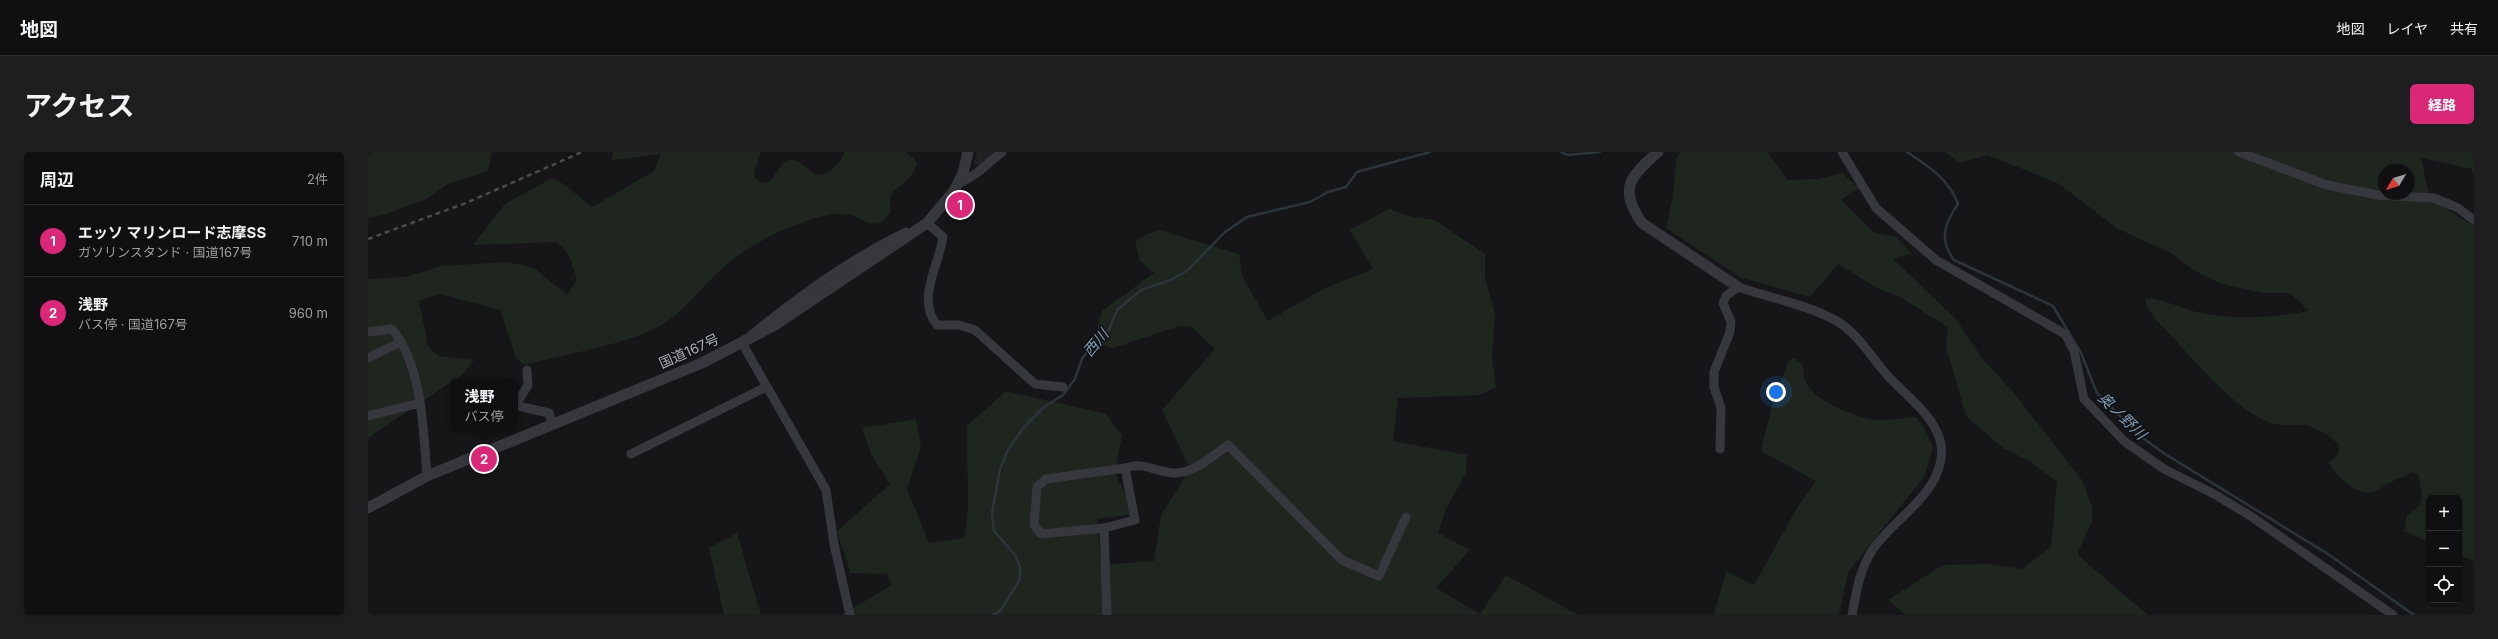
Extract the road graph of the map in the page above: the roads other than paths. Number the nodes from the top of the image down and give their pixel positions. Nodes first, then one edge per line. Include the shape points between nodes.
1 (968, 152) edge
2 (1002, 152) edge
3 (1658, 152) edge
4 (1842, 152) edge
5 (2239, 152) edge
6 (960, 183) junction
7 (2474, 220) edge
8 (927, 223) junction
9 (1738, 287) junction
10 (368, 332) edge
11 (401, 342) junction
12 (742, 343) junction
13 (368, 358) edge
14 (528, 370) dead end
15 (766, 387) junction
16 (1063, 387) dead end
17 (518, 401) edge
18 (420, 403) junction
19 (518, 406) edge
20 (368, 416) edge
21 (552, 424) junction
22 (1720, 449) dead end
23 (631, 454) dead end
24 (1125, 468) junction
25 (427, 476) junction
26 (368, 508) edge
27 (1406, 517) dead end
28 (1104, 528) junction
29 (850, 615) edge
30 (1107, 615) edge
31 (1852, 615) edge
32 (2393, 615) edge

1 - 6 street, 国道167号
2 - 6 street via 977,173
3 - 9 street via 1627,184 1626,191 1631,209 1642,223
4 - 32 street via 1876,208 1936,260 2065,334 2075,350 2083,397 2104,422 2135,449 2163,469 2232,504
5 - 7 street via 2322,184 2377,195 2434,198 2458,208
6 - 8 street, 国道167号 via 952,197
8 - 12 street, 国道167号 via 775,325
8 - 16 street via 943,237 932,275 928,302 934,322 937,325 959,325 975,330 1036,384
9 - 22 street via 1726,296 1723,303 1731,322 1714,372 1714,386 1722,427
9 - 31 street via 1812,311 1847,328 1917,405 1941,441 1942,453 1932,484 1877,543 1861,574
10 - 11 street via 392,328
11 - 13 street
11 - 18 street
12 - 15 street
12 - 21 street, 国道167号 via 702,363
14 - 17 street via 528,385
15 - 23 street
15 - 29 street via 826,490 834,544
18 - 20 street
18 - 25 street
19 - 21 street via 549,413
21 - 25 street, 国道167号
24 - 27 street via 1136,463 1174,473 1200,465 1228,445 1342,560 1379,576
24 - 28 street via 1135,520
24 - 28 street via 1046,479 1037,487 1034,525 1041,534
25 - 26 street, 国道167号
28 - 30 street

